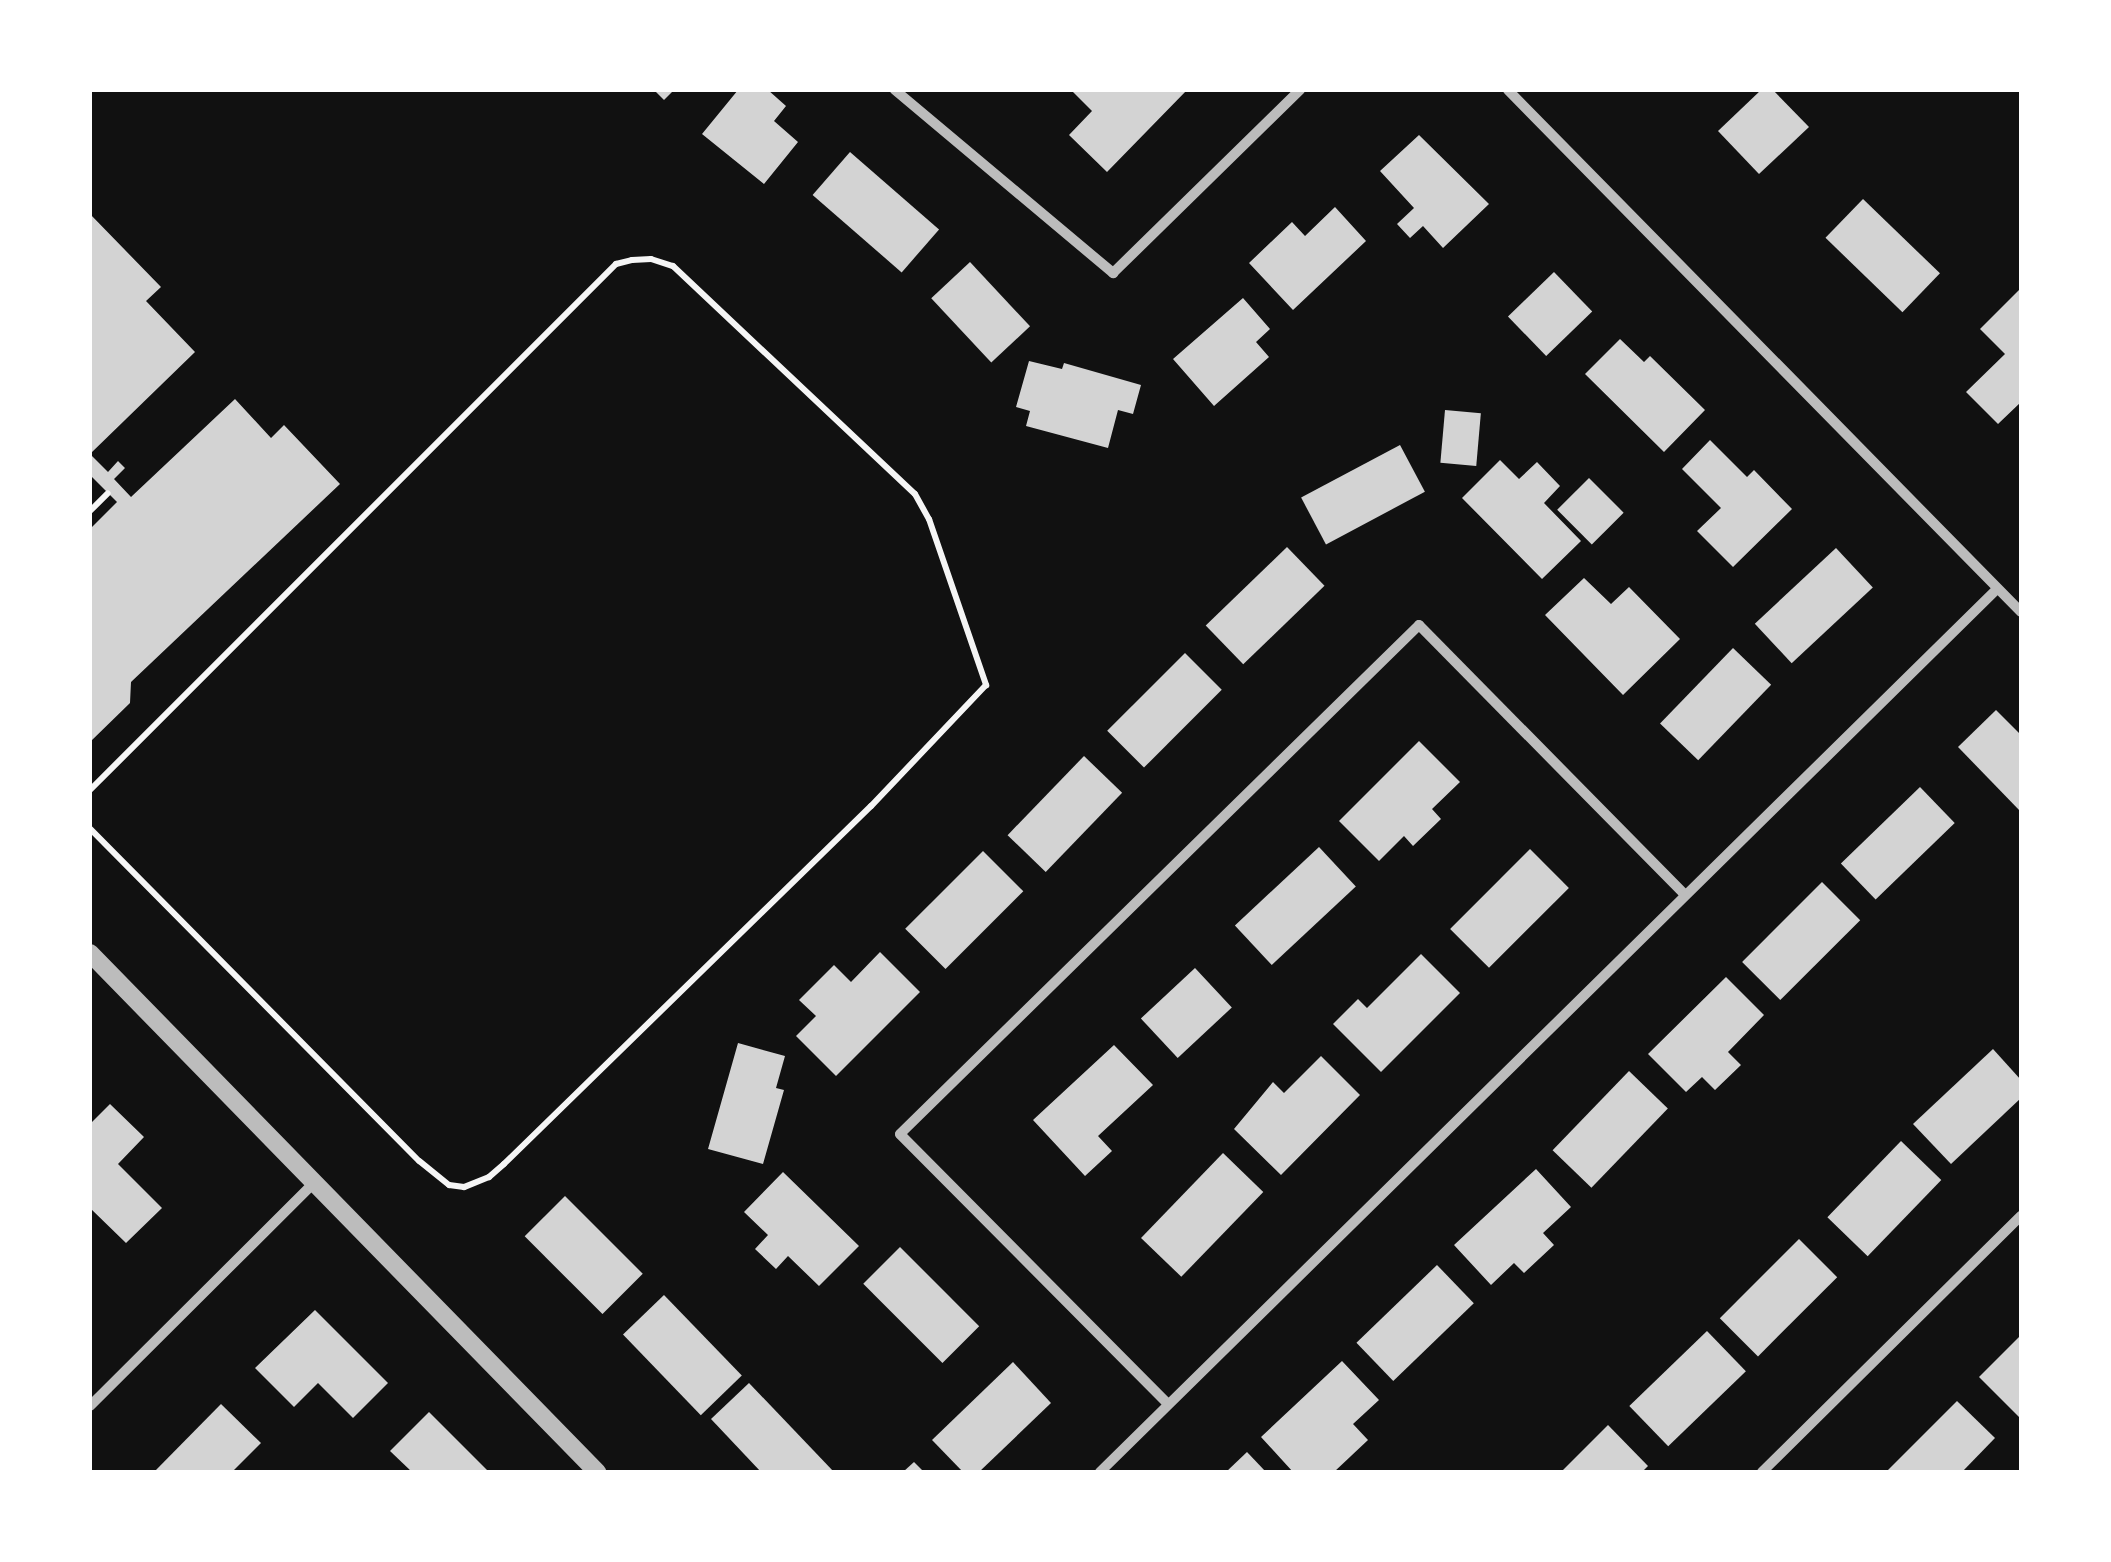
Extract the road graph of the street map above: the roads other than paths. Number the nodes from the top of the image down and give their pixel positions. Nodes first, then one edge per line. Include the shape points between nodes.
1 (894, 90) edge
2 (1300, 90) edge
3 (1508, 90) edge
4 (1997, 588) junction
5 (2021, 612) edge
6 (1683, 893) junction
7 (90, 952) edge
8 (313, 1184) junction
9 (2021, 1216) edge
10 (1168, 1404) junction
11 (90, 1406) edge
12 (597, 1472) edge
13 (1100, 1472) edge
14 (1762, 1472) edge

1 - 2 street via 1114,273
3 - 4 street
4 - 5 street
4 - 6 street
6 - 10 street
6 - 10 street via 1419,625 900,1134
7 - 8 street
8 - 11 street
8 - 12 street
9 - 14 street
10 - 13 street

